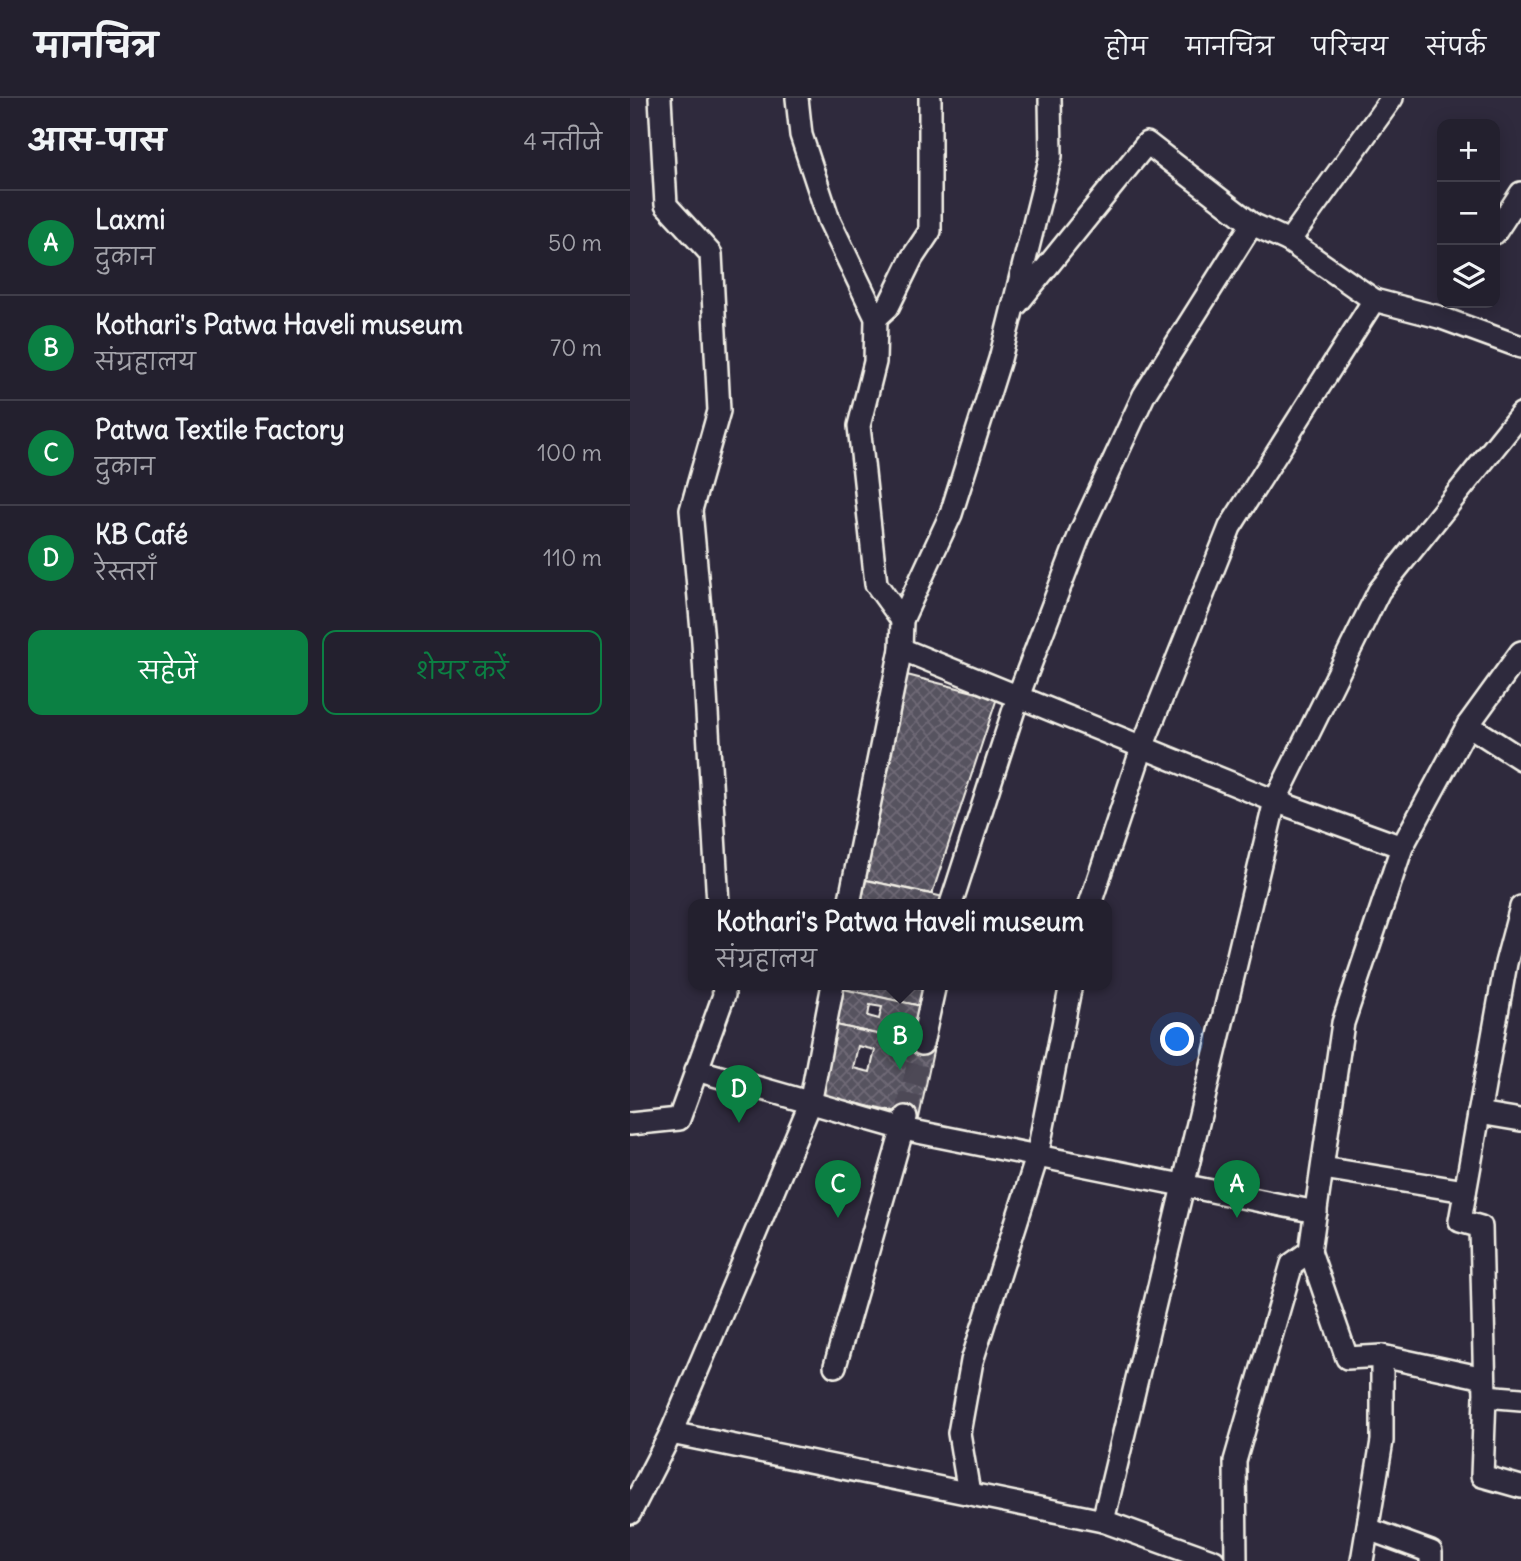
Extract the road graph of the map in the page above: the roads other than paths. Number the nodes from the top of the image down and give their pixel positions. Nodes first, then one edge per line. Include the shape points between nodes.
1 (660, 98) edge
2 (797, 98) edge
3 (930, 98) edge
4 (1050, 98) edge
5 (1392, 98) edge
6 (1521, 193) edge
7 (1252, 224) junction
8 (1500, 225) edge
9 (1289, 241) junction
10 (1374, 300) junction
11 (1444, 310) edge
12 (1012, 312) junction
13 (876, 318) junction
14 (1521, 347) edge
15 (1521, 414) edge
16 (902, 620) junction
17 (901, 649) junction
18 (1521, 652) edge
19 (1018, 694) junction
20 (1468, 725) junction
21 (1143, 745) junction
22 (1521, 759) edge
23 (1275, 801) junction
24 (1402, 847) junction
25 (718, 899) edge
26 (850, 899) edge
27 (953, 899) edge
28 (1092, 899) edge
29 (1521, 907) edge
30 (1513, 965) edge
31 (724, 990) edge
32 (832, 990) edge
33 (934, 990) edge
34 (1070, 990) edge
35 (922, 1044) tunnel mouth
36 (696, 1070) junction
37 (810, 1104) junction
38 (1479, 1113) junction
39 (1521, 1120) edge
40 (905, 1122) junction
41 (630, 1124) edge
42 (1037, 1157) junction
43 (1323, 1168) junction
44 (1185, 1184) junction
45 (1465, 1191) junction
46 (1316, 1212) junction
47 (1310, 1251) junction
48 (1382, 1356) junction
49 (835, 1366) dead end
50 (1485, 1387) junction
51 (1521, 1399) edge
52 (671, 1433) junction
53 (1521, 1487) edge
54 (970, 1493) junction
55 (630, 1513) edge
56 (1103, 1521) junction
57 (1368, 1530) junction
58 (1214, 1561) edge
59 (1236, 1561) edge
60 (1362, 1561) edge
61 (1431, 1561) edge

1 - 25 street via 666,205 711,254 719,411 691,510
2 - 13 street via 801,135 828,220
3 - 13 street via 929,231 888,307
4 - 12 street via 1051,156
5 - 9 street
6 - 8 street
7 - 9 street
7 - 12 street via 1147,143
7 - 19 street via 1144,395 1081,531
9 - 10 street
10 - 11 street
10 - 21 street via 1230,527
11 - 14 street
12 - 16 street via 951,514
13 - 16 street via 875,362 859,426 876,584
15 - 23 street via 1379,591
16 - 17 street
17 - 19 street
17 - 26 street
18 - 20 street
19 - 21 street
19 - 27 street
20 - 22 street
20 - 24 street
21 - 23 street
21 - 28 street
23 - 24 street
23 - 44 street
24 - 43 street via 1343,1023
29 - 30 street
30 - 38 street
31 - 36 street
32 - 37 street
33 - 35 street
34 - 42 street
36 - 37 street
36 - 41 street via 678,1119
37 - 40 street
37 - 52 street
38 - 39 street
38 - 45 street
40 - 42 street
40 - 49 street
42 - 44 street
42 - 54 street via 972,1362 959,1433
43 - 45 street
43 - 46 street
44 - 46 street
44 - 56 street
45 - 50 street via 1460,1221 1481,1227
46 - 47 street
47 - 48 street via 1347,1358
47 - 59 street via 1292,1264 1235,1461
48 - 50 street
48 - 57 street via 1381,1441
50 - 51 street
50 - 53 street via 1482,1476
52 - 54 street
52 - 55 street
54 - 56 street
56 - 58 street
57 - 60 street
57 - 61 street via 1431,1552

